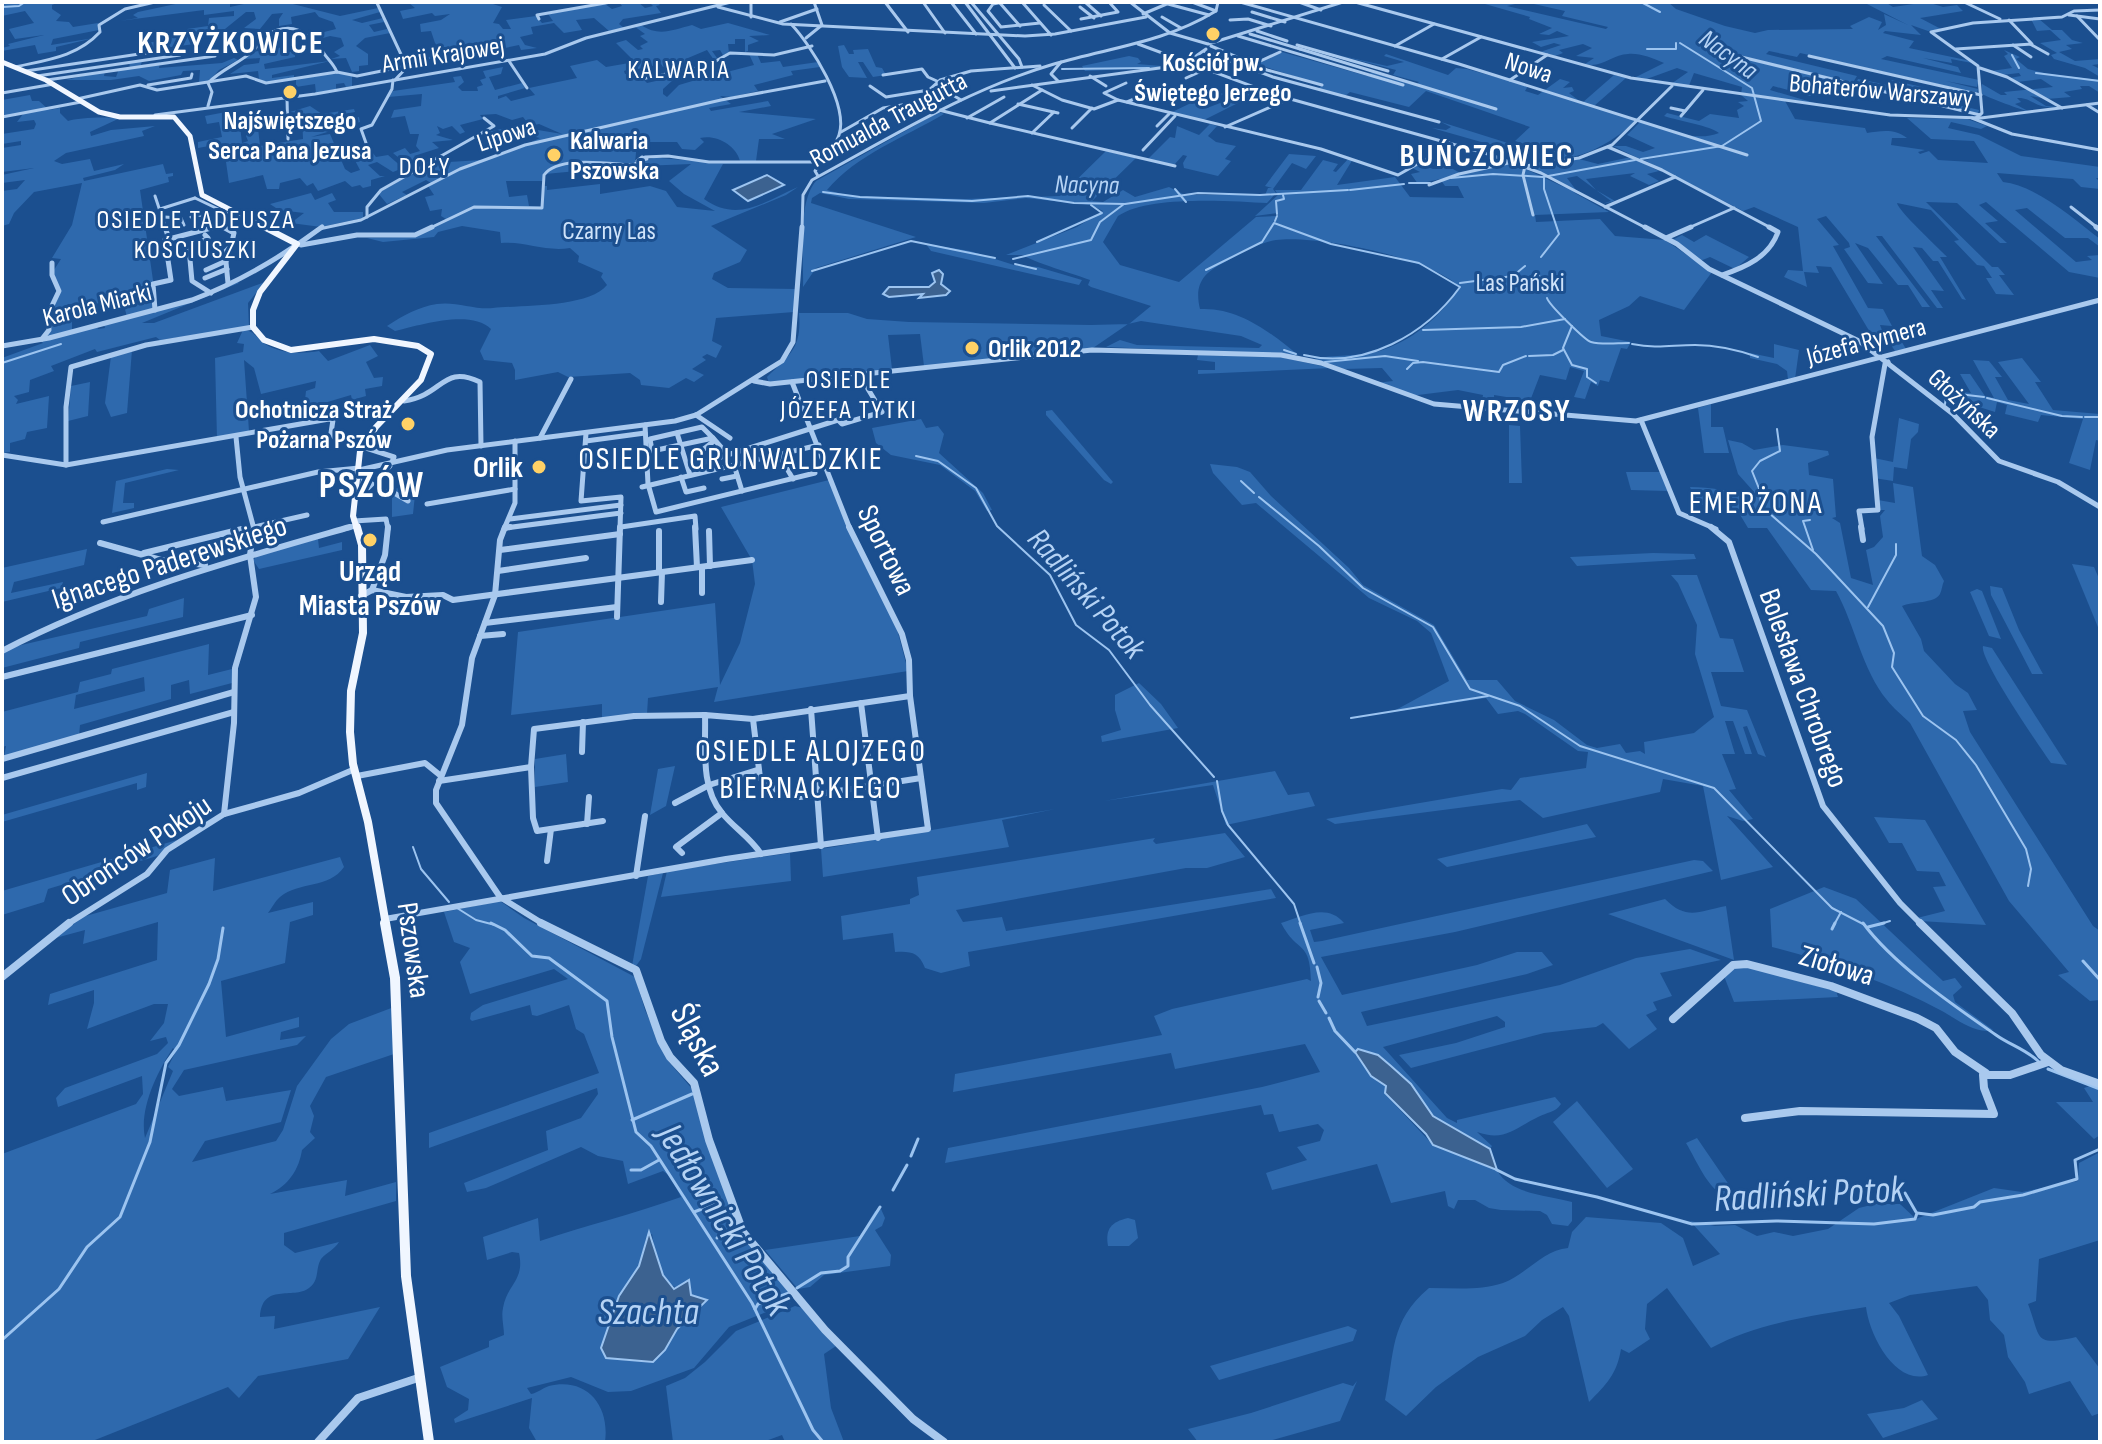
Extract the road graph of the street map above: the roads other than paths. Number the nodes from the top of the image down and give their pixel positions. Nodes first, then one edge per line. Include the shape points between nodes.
1 (155, 2) edge
2 (611, 2) edge
3 (731, 2) edge
4 (751, 2) edge
5 (814, 2) edge
6 (885, 2) edge
7 (923, 2) edge
8 (951, 2) edge
9 (968, 2) edge
10 (1001, 2) edge
11 (1022, 2) edge
12 (1085, 2) edge
13 (1109, 2) edge
14 (1130, 2) edge
15 (1218, 2) edge
16 (1240, 2) edge
17 (1343, 2) edge
18 (1355, 2) edge
19 (1964, 2) edge
20 (377, 3) edge
21 (1171, 3) edge
22 (1195, 3) edge
23 (1301, 3) edge
24 (1044, 5) dead end
25 (714, 7) junction
26 (1080, 7) dead end
27 (1103, 7) dead end
28 (1092, 8) junction
29 (817, 9) junction
30 (1322, 9) junction
31 (2100, 10) edge
32 (1194, 11) junction
33 (1216, 11) junction
34 (1252, 12) dead end
35 (1188, 15) dead end
36 (1209, 15) junction
37 (2069, 15) junction
38 (1101, 16) junction
39 (1146, 16) junction
40 (2077, 16) junction
41 (751, 17) junction
42 (1093, 17) junction
43 (1162, 17) dead end
44 (1300, 17) junction
45 (539, 19) dead end
46 (1081, 19) dead end
47 (2100, 19) edge
48 (1058, 20) junction
49 (1230, 20) dead end
50 (2006, 20) junction
51 (1285, 22) junction
52 (777, 23) junction
53 (1040, 23) junction
54 (791, 24) junction
55 (1435, 24) junction
56 (1104, 25) junction
57 (1020, 26) junction
58 (1271, 26) junction
59 (821, 27) junction
60 (1181, 28) dead end
61 (1263, 29) junction
62 (1071, 31) junction
63 (1257, 31) junction
64 (908, 32) junction
65 (945, 33) junction
66 (1248, 33) junction
67 (976, 34) junction
68 (1172, 34) junction
69 (994, 35) junction
70 (1051, 35) junction
71 (1238, 36) junction
72 (1482, 37) junction
73 (806, 38) junction
74 (2100, 38) edge
75 (1285, 43) junction
76 (1138, 44) junction
77 (2030, 44) junction
78 (1208, 45) junction
79 (2013, 45) junction
80 (812, 46) junction
81 (1395, 46) junction
82 (1717, 47) dead end
83 (1272, 49) junction
84 (1300, 49) junction
85 (1955, 49) junction
86 (166, 50) dead end
87 (1204, 51) junction
88 (1281, 51) junction
89 (2048, 54) dead end
90 (180, 55) dead end
91 (1547, 55) junction
92 (215, 56) dead end
93 (1809, 56) dead end
94 (2031, 57) dead end
95 (1442, 59) junction
96 (509, 61) junction
97 (2, 62) edge
98 (1061, 62) junction
99 (1187, 64) junction
100 (1254, 64) junction
101 (406, 66) junction
102 (1046, 66) junction
103 (15, 67) junction
104 (1022, 67) junction
105 (1015, 68) junction
106 (1980, 68) junction
107 (1206, 69) junction
108 (26, 71) junction
109 (1381, 71) dead end
110 (1388, 71) dead end
111 (339, 72) junction
112 (1264, 72) junction
113 (192, 74) dead end
114 (883, 75) dead end
115 (37, 76) junction
116 (1090, 76) junction
117 (1186, 78) dead end
118 (641, 79) dead end
119 (47, 80) junction
120 (394, 80) junction
121 (1510, 80) junction
122 (825, 81) junction
123 (1058, 81) junction
124 (208, 83) junction
125 (1126, 83) dead end
126 (54, 84) junction
127 (937, 84) junction
128 (140, 85) junction
129 (1032, 85) junction
130 (1322, 85) dead end
131 (1403, 85) dead end
132 (870, 86) dead end
133 (1106, 86) dead end
134 (1672, 86) junction
135 (527, 88) dead end
136 (1042, 90) junction
137 (1703, 90) junction
138 (1153, 91) dead end
139 (986, 92) junction
140 (2, 93) edge
141 (1981, 95) junction
142 (1004, 97) junction
143 (287, 98) junction
144 (1289, 99) junction
145 (79, 100) junction
146 (961, 100) junction
147 (1118, 100) junction
148 (1126, 102) junction
149 (1021, 103) junction
150 (2100, 103) edge
151 (902, 105) dead end
152 (2087, 105) junction
153 (208, 106) junction
154 (1092, 108) junction
155 (1671, 108) dead end
156 (2062, 108) junction
157 (1496, 109) dead end
158 (939, 110) junction
159 (2100, 113) edge
160 (168, 114) junction
161 (1172, 115) junction
162 (1980, 116) junction
163 (2, 117) edge
164 (484, 118) dead end
165 (967, 118) junction
166 (1640, 119) junction
167 (1439, 122) dead end
168 (990, 123) junction
169 (1157, 126) dead end
170 (1225, 127) junction
171 (1072, 128) dead end
172 (841, 132) junction
173 (1032, 133) junction
174 (288, 139) dead end
175 (366, 143) dead end
176 (1452, 144) junction
177 (1608, 147) junction
178 (1143, 150) dead end
179 (2100, 150) edge
180 (1747, 155) dead end
181 (819, 162) junction
182 (1513, 162) junction
183 (1175, 166) dead end
184 (1525, 166) junction
185 (818, 176) junction
186 (1675, 177) junction
187 (1429, 185) dead end
188 (202, 195) junction
189 (155, 196) dead end
190 (195, 198) junction
191 (149, 207) dead end
192 (159, 207) junction
193 (2071, 207) dead end
194 (1605, 208) junction
195 (1734, 208) junction
196 (189, 210) dead end
197 (1533, 215) dead end
198 (164, 217) junction
199 (367, 217) junction
200 (242, 218) junction
201 (213, 224) dead end
202 (184, 225) dead end
203 (221, 226) junction
204 (2100, 230) edge
205 (203, 233) junction
206 (1666, 238) junction
207 (169, 239) junction
208 (297, 246) junction
209 (226, 261) junction
210 (52, 263) dead end
211 (227, 269) junction
212 (206, 270) dead end
213 (1720, 274) junction
214 (205, 278) dead end
215 (228, 283) junction
216 (211, 293) junction
217 (2100, 300) edge
218 (155, 310) junction
219 (253, 327) junction
220 (42, 339) junction
221 (2, 346) edge
222 (1886, 359) junction
223 (864, 374) junction
224 (571, 379) dead end
225 (754, 381) junction
226 (792, 382) junction
227 (404, 401) junction
228 (696, 415) junction
229 (1638, 420) junction
230 (675, 421) junction
231 (645, 425) junction
232 (811, 428) junction
233 (586, 433) junction
234 (645, 433) junction
235 (678, 433) junction
236 (236, 437) junction
237 (540, 438) junction
238 (730, 438) dead end
239 (713, 440) junction
240 (515, 441) junction
241 (586, 441) junction
242 (768, 441) junction
243 (681, 445) junction
244 (819, 445) junction
245 (362, 446) junction
246 (481, 446) junction
247 (2, 455) edge
248 (777, 455) junction
249 (724, 456) junction
250 (391, 464) junction
251 (66, 465) junction
252 (734, 465) junction
253 (362, 473) junction
254 (815, 473) dead end
255 (690, 475) junction
256 (737, 476) junction
257 (681, 477) junction
258 (378, 478) dead end
259 (722, 479) dead end
260 (793, 479) junction
261 (372, 484) dead end
262 (645, 486) junction
263 (704, 488) dead end
264 (515, 489) junction
265 (389, 490) dead end
266 (243, 491) junction
267 (742, 491) junction
268 (408, 501) dead end
269 (427, 504) dead end
270 (2100, 507) edge
271 (621, 509) junction
272 (307, 515) dead end
273 (509, 519) junction
274 (103, 522) dead end
275 (354, 524) junction
276 (254, 527) junction
277 (505, 528) junction
278 (242, 529) dead end
279 (620, 530) junction
280 (659, 531) dead end
281 (709, 531) dead end
282 (1863, 540) dead end
283 (100, 543) dead end
284 (500, 550) junction
285 (141, 554) junction
286 (250, 555) junction
287 (586, 558) dead end
288 (752, 560) dead end
289 (210, 565) junction
290 (703, 567) junction
291 (498, 571) junction
292 (660, 572) junction
293 (619, 578) junction
294 (372, 590) junction
295 (702, 593) dead end
296 (495, 595) junction
297 (361, 596) junction
298 (661, 602) dead end
299 (617, 607) junction
300 (252, 615) junction
301 (617, 617) dead end
302 (485, 623) junction
303 (503, 634) dead end
304 (480, 636) junction
305 (2, 651) edge
306 (2, 677) edge
307 (234, 692) junction
308 (910, 696) junction
309 (861, 703) junction
310 (811, 709) junction
311 (234, 712) junction
312 (705, 715) junction
313 (753, 719) junction
314 (583, 722) junction
315 (582, 752) dead end
316 (2, 759) edge
317 (531, 767) junction
318 (757, 770) junction
319 (356, 773) junction
320 (2, 778) edge
321 (921, 778) junction
322 (440, 779) junction
323 (709, 785) junction
324 (872, 785) junction
325 (817, 794) junction
326 (589, 797) dead end
327 (675, 803) dead end
328 (722, 813) junction
329 (224, 814) junction
330 (645, 816) dead end
331 (603, 821) dead end
332 (587, 824) junction
333 (551, 829) junction
334 (878, 838) junction
335 (821, 846) junction
336 (682, 853) dead end
337 (761, 854) junction
338 (547, 861) dead end
339 (636, 876) junction
340 (500, 897) junction
341 (385, 919) junction
342 (2, 977) edge
343 (1673, 1019) dead end
344 (2048, 1062) junction
345 (1986, 1073) junction
346 (2100, 1084) edge
347 (1745, 1118) dead end
348 (418, 1378) junction
349 (318, 1442) edge
350 (429, 1442) edge
351 (944, 1442) edge

1 - 103 street via 124,8 104,20 86,48
2 - 45 street via 537,15
3 - 25 street, Armii Krajowej
4 - 41 street
5 - 29 street
6 - 64 street
7 - 65 street
8 - 67 street
9 - 69 street
10 - 57 street
10 - 57 street via 988,12 1000,27
11 - 53 street
12 - 28 street
13 - 38 street via 1118,11
14 - 39 street
15 - 33 street
16 - 44 street, Nowa
17 - 30 street
18 - 55 street, Bohaterów Warszawy
19 - 50 street
20 - 101 street
21 - 32 street
21 - 39 street
22 - 33 street
23 - 30 street
24 - 48 street
25 - 41 street
25 - 96 street, Armii Krajowej
26 - 42 street
27 - 28 street
28 - 38 street
29 - 52 street
29 - 59 street
30 - 44 street
31 - 37 street
32 - 35 street
32 - 36 street
33 - 36 street, Romualda Traugutta
34 - 51 street
36 - 68 street, Romualda Traugutta
37 - 40 street
37 - 50 street
38 - 42 street
39 - 56 street
39 - 68 street
40 - 47 street
40 - 74 street
41 - 52 street
42 - 46 street
42 - 56 street
43 - 60 street
44 - 51 street
44 - 81 street, Nowa
48 - 53 street
48 - 62 street
49 - 58 street
50 - 77 street
50 - 85 street via 1931,32
51 - 58 street
52 - 54 street
53 - 57 street
53 - 70 street
54 - 59 street
54 - 73 street
55 - 72 street, Bohaterów Warszawy
55 - 81 street
56 - 62 street
58 - 61 street
59 - 64 street
59 - 73 street
61 - 63 street
61 - 75 street via 1291,39
62 - 70 street
63 - 66 street
63 - 75 street
64 - 65 street
65 - 67 street
66 - 71 street
66 - 75 street
67 - 69 street
68 - 76 street, Romualda Traugutta
68 - 78 street
69 - 70 street
69 - 104 street
69 - 105 street
71 - 78 street
71 - 83 street
72 - 91 street, Bohaterów Warszawy
72 - 95 street
73 - 80 street
75 - 83 street
75 - 84 street
75 - 110 street
76 - 98 street, Romualda Traugutta
76 - 99 street, Głożyńska
77 - 79 street
77 - 89 street
78 - 87 street
78 - 100 street
79 - 85 street
79 - 94 street
80 - 118 street via 774,55 730,53 707,66
80 - 122 street
81 - 95 street, Nowa
82 - 162 street via 1827,80
83 - 88 street
84 - 109 street
84 - 157 street
85 - 106 street
86 - 108 street
87 - 99 street
87 - 112 street
88 - 100 street
88 - 131 street
90 - 115 street
91 - 121 street
91 - 134 street, Bohaterów Warszawy
92 - 119 street
93 - 141 street
95 - 121 street, Nowa
96 - 120 street, Armii Krajowej
96 - 135 street
97 - 103 main road
98 - 102 street, Romualda Traugutta
98 - 123 street via 1051,74
99 - 107 street, Głożyńska
99 - 116 street
100 - 112 street
101 - 111 street via 357,76
101 - 120 street
102 - 104 street
102 - 139 street, Romualda Traugutta
103 - 108 main road
104 - 105 street
105 - 127 street via 971,71
106 - 141 street
106 - 156 street
107 - 117 street
107 - 144 street, Głożyńska
108 - 115 main road
111 - 124 street via 266,83 246,76
111 - 124 street via 306,32 292,28 264,36 254,50
112 - 130 street
112 - 167 street
113 - 128 street
114 - 127 street via 922,69
115 - 119 main road
116 - 123 street
116 - 133 street
119 - 126 main road
120 - 143 street, Armii Krajowej
120 - 175 street via 372,125 361,129
121 - 166 street, Nowa
122 - 172 street
122 - 199 street, Lipowa via 525,145 460,169
123 - 129 street
124 - 128 street via 157,90
124 - 153 street
125 - 147 street via 1104,93
126 - 140 street
126 - 145 main road
127 - 132 street via 885,97
127 - 146 street
128 - 145 street
129 - 136 street
129 - 139 street
134 - 137 street, Bohaterów Warszawy
134 - 166 street
136 - 149 street
136 - 154 street
137 - 155 street via 1683,114
137 - 162 street, Bohaterów Warszawy via 1899,116
138 - 148 street
139 - 142 street, Romualda Traugutta
139 - 146 street, Romualda Traugutta
141 - 162 street
142 - 149 street, Romualda Traugutta
142 - 165 street, Romualda Traugutta
143 - 153 street, Armii Krajowej
143 - 174 street
144 - 170 street
144 - 176 street, Głożyńska
145 - 160 main road via 114,116
145 - 163 street
146 - 158 street, Romualda Traugutta
147 - 148 street
147 - 154 street
148 - 161 street
149 - 168 street
149 - 173 street, Romualda Traugutta via 1056,113
150 - 152 street
151 - 172 street via 883,108
152 - 156 street
152 - 159 street
153 - 160 street, Armii Krajowej
154 - 171 street
156 - 162 street
158 - 165 street, Romualda Traugutta
158 - 185 street, Romualda Traugutta
160 - 188 main road via 194,143
161 - 169 street
161 - 170 street
161 - 178 street
162 - 179 street via 1990,127 2021,136
164 - 199 street via 494,126 377,192
165 - 168 street, Romualda Traugutta
166 - 177 street
166 - 180 street, Nowa
168 - 173 street, Romualda Traugutta
170 - 176 street via 1321,149 1398,175
172 - 181 street
173 - 183 street
176 - 182 street, Głożyńska
177 - 184 street via 1574,159
177 - 186 street
181 - 185 street
181 - 208 street, Karola Miarki via 709,162 662,156 633,165 551,167 545,174 541,208 474,207 415,235 357,235
182 - 184 street, Głożyńska
182 - 187 street
184 - 194 street, Głożyńska
184 - 197 street
185 - 225 street, Romualda Traugutta via 803,195 793,342 782,361
186 - 194 street
186 - 195 street
188 - 190 street
188 - 200 main road
189 - 192 street
190 - 192 street
190 - 200 street
191 - 192 street
192 - 198 street
193 - 204 street
194 - 206 street, Głożyńska
195 - 206 street
195 - 213 street via 1778,232 1774,245 1746,265
196 - 203 street
198 - 202 street via 181,218
198 - 207 street
199 - 208 street, Lipowa via 324,226
200 - 203 street
200 - 208 main road
201 - 205 street via 199,229
203 - 205 street
203 - 209 street via 234,233
205 - 207 street
205 - 216 street via 208,238 189,249 189,264 192,281
206 - 213 street, Głożyńska
207 - 218 street via 165,240 171,280 153,284
208 - 215 street, Karola Miarki
208 - 219 main road via 266,284 253,309
209 - 211 street
209 - 212 street
210 - 220 street via 59,291
211 - 214 street
211 - 215 street
213 - 222 street, Głożyńska via 1821,320
215 - 216 street, Karola Miarki
216 - 218 street, Karola Miarki
217 - 222 street, Józefa Rymera
218 - 220 street, Karola Miarki
219 - 227 main road via 268,342 295,351 368,339 425,348 431,354 427,370
219 - 251 street via 146,345 71,367
220 - 221 street, Karola Miarki
222 - 229 street, Józefa Rymera
222 - 270 street, Głożyńska via 1953,414 1999,461 2058,482
222 - 282 street via 1873,429 1878,510 1859,511
223 - 226 street, Józefa Rymera
223 - 229 street, Józefa Rymera via 1092,350 1281,355 1321,363 1434,404
223 - 232 street via 882,412
224 - 237 street
225 - 226 street, Józefa Rymera
225 - 228 street, Romualda Traugutta
226 - 232 street, Sportowa
227 - 245 main road
227 - 246 street via 444,385 449,376 465,375 480,382
228 - 230 street, Romualda Traugutta
228 - 238 street
229 - 344 street, Bolesława Chrobrego via 1679,513 1719,530 1729,542 1823,806 1900,903 2012,1013
230 - 231 street, Romualda Traugutta
230 - 235 street
231 - 233 street, Romualda Traugutta
231 - 234 street
232 - 242 street
232 - 244 street, Sportowa
233 - 237 street, Romualda Traugutta
233 - 241 street
234 - 241 street
234 - 262 street
235 - 239 street via 702,427
235 - 243 street
235 - 243 street via 650,439 652,451
236 - 245 street via 329,419 331,433 340,441
236 - 251 street
236 - 266 street
237 - 240 street, Romualda Traugutta
239 - 243 street
239 - 249 street
239 - 249 street via 700,452 702,463
240 - 246 street, Romualda Traugutta
240 - 264 street
241 - 271 street via 581,501 621,497
242 - 248 street
242 - 249 street
243 - 255 street
244 - 248 street
244 - 308 street, Sportowa via 842,513 902,634
245 - 250 street via 394,457
245 - 253 main road, Pszowska
246 - 250 street, Romualda Traugutta
247 - 251 street
248 - 252 street
248 - 260 street
250 - 253 street, Romualda Traugutta
250 - 258 street
252 - 255 street
252 - 256 street
253 - 261 street via 361,496
253 - 266 street, Romualda Traugutta via 318,472
253 - 275 main road, Pszowska
254 - 260 street
255 - 257 street
256 - 259 street
256 - 267 street
257 - 262 street
257 - 263 street via 686,492
260 - 267 street
262 - 267 street via 656,512
264 - 269 street
264 - 273 street
265 - 268 street
266 - 274 street, Romualda Traugutta
266 - 276 street
271 - 273 street
271 - 277 street
271 - 279 street
272 - 276 street
273 - 277 street
275 - 286 street, Ignacego Paderewskiego
275 - 294 street via 377,518 388,525 389,547
275 - 297 main road, Pszowska via 362,545
276 - 286 street
277 - 284 street
278 - 285 street
279 - 284 street
279 - 290 street via 695,516
279 - 293 street
280 - 292 street
281 - 290 street
283 - 285 street
284 - 291 street
285 - 289 street
286 - 289 street, Ignacego Paderewskiego
286 - 300 street via 255,577
287 - 291 street
288 - 290 street
289 - 305 street, Ignacego Paderewskiego via 67,617
290 - 292 street
290 - 295 street
291 - 296 street
292 - 293 street
292 - 298 street
293 - 296 street
293 - 299 street
294 - 296 street via 452,600
294 - 297 street
296 - 302 street
297 - 319 main road, Pszowska via 363,633 350,705
299 - 301 street
299 - 302 street
300 - 306 street
300 - 307 street via 235,668
302 - 304 street
303 - 304 street
304 - 322 street via 458,739
307 - 311 street
307 - 316 street
308 - 309 street
308 - 321 street
309 - 310 street
309 - 324 street
310 - 313 street
310 - 325 street
311 - 320 street
311 - 329 street
312 - 313 street
312 - 314 street
312 - 323 street
313 - 318 street
314 - 315 street
314 - 317 street via 534,729
317 - 322 street
317 - 333 street via 537,831
318 - 323 street
318 - 325 street via 765,785 786,796
319 - 322 street via 425,763
319 - 329 street, Obrońców Pokoju
319 - 341 main road, Pszowska
321 - 324 street
321 - 334 street via 928,829
322 - 340 street, Śląska via 436,803
323 - 327 street
323 - 328 street
324 - 325 street
324 - 334 street
325 - 335 street
326 - 332 street
328 - 336 street via 676,847
328 - 337 street via 753,839
329 - 342 street, Obrońców Pokoju via 181,839 147,874 62,927
330 - 339 street
331 - 332 street
332 - 333 street
333 - 338 street
334 - 335 street
335 - 337 street
337 - 339 street
339 - 340 street
340 - 341 street
340 - 351 street, Śląska via 636,970 661,1041 694,1083 743,1232 825,1330 913,1419
341 - 348 main road, Pszowska via 395,978 406,1276
343 - 345 street, Ziołowa via 1733,965 1758,965 1934,1026 1956,1052
344 - 345 street via 2010,1075
344 - 346 street
345 - 347 street via 1984,1088 1994,1114 1800,1111
348 - 349 street via 358,1398
348 - 350 main road, Pszowska

